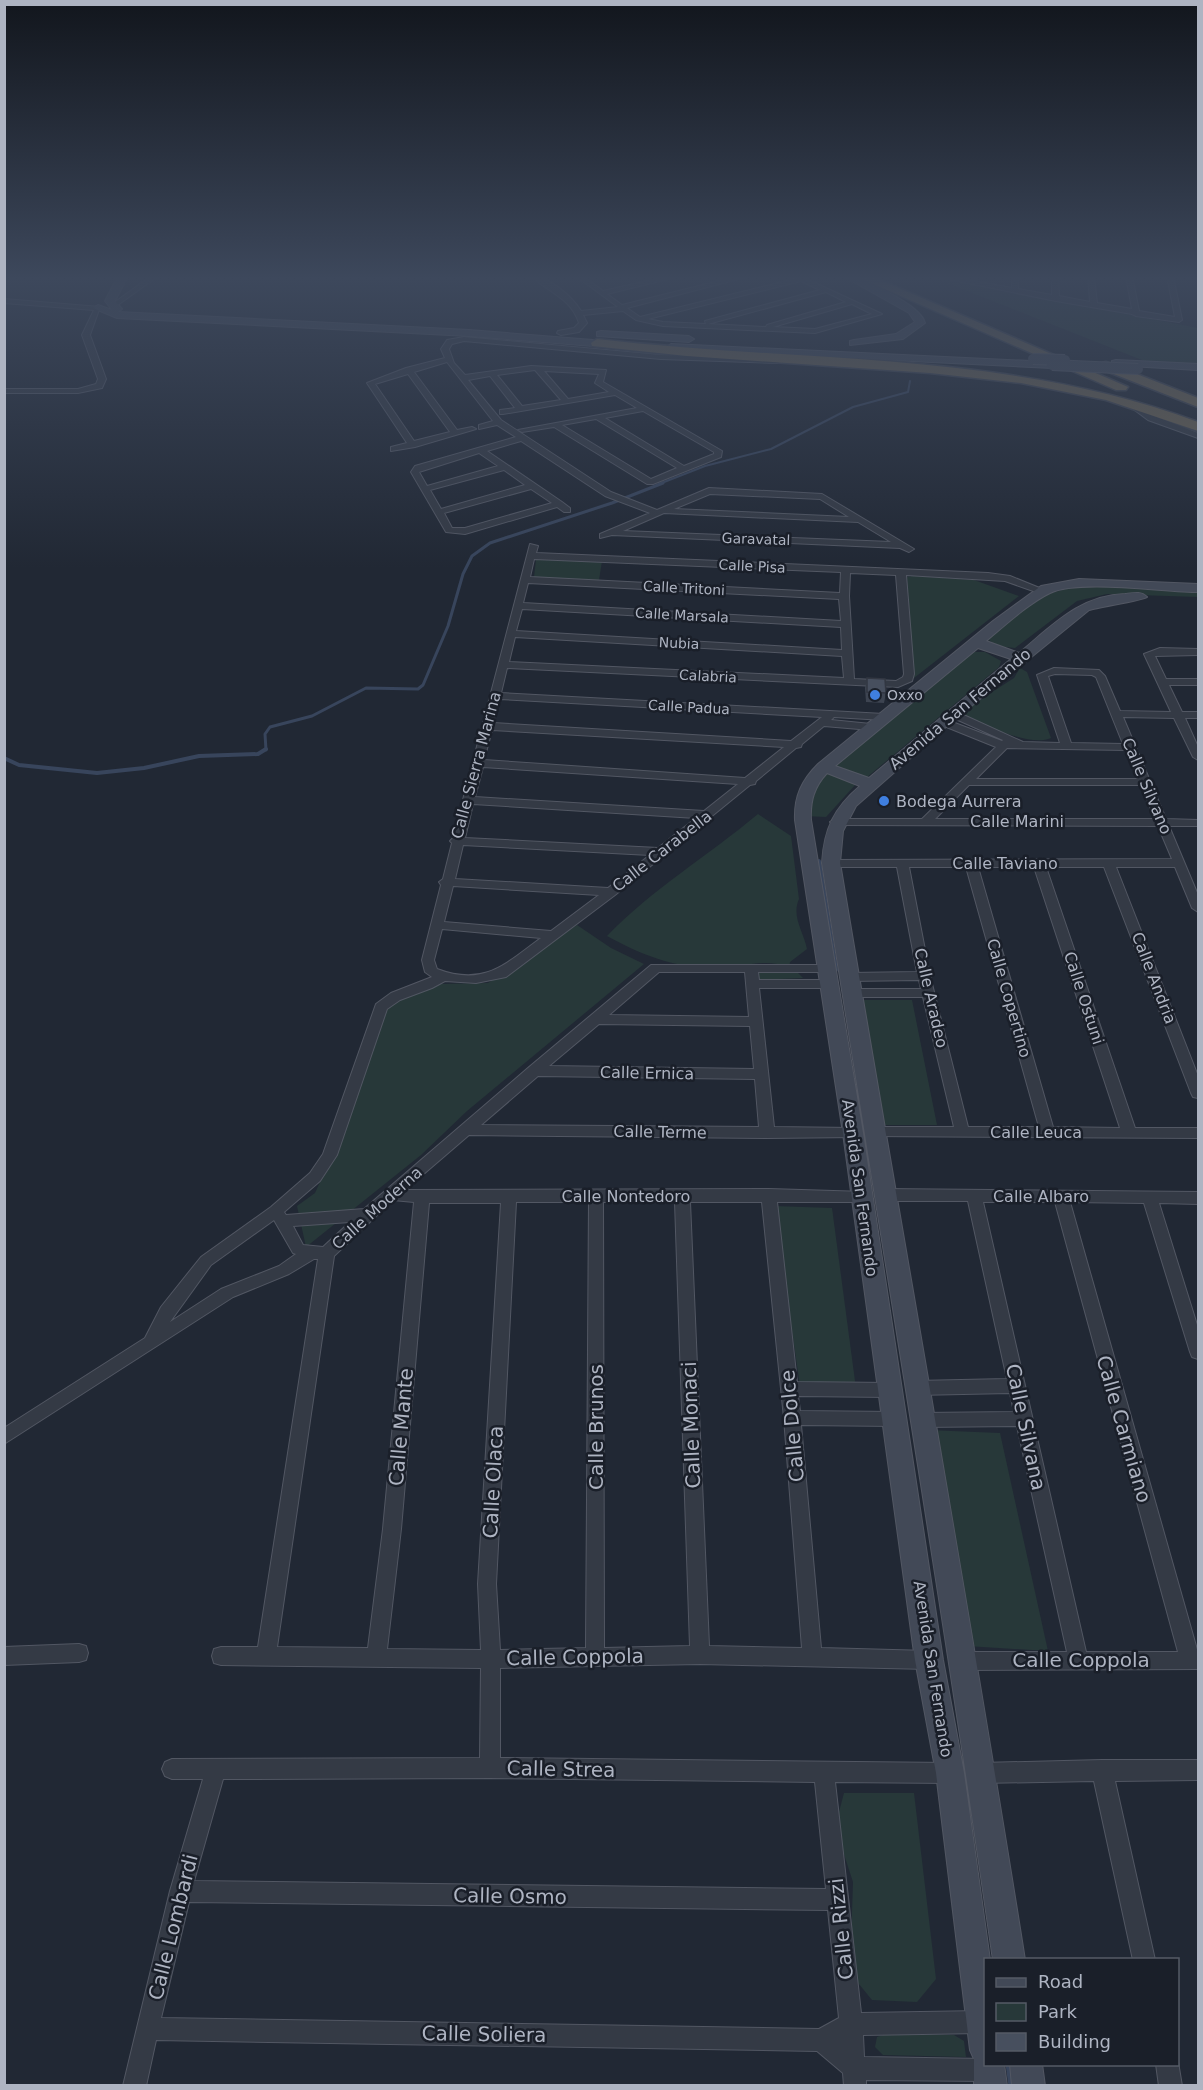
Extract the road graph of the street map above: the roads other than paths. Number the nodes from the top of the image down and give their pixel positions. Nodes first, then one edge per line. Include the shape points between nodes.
1 (100, 374) edge
2 (397, 374) edge
3 (413, 374) edge
4 (461, 374) edge
5 (511, 374) edge
6 (542, 374) edge
7 (602, 374) edge
8 (958, 374) edge
9 (958, 374) edge
10 (1091, 374) edge
11 (1127, 374) edge
12 (494, 377) junction
13 (465, 381) junction
14 (4, 391) edge
15 (616, 393) junction
16 (566, 401) junction
17 (1198, 403) edge
18 (520, 409) junction
19 (643, 410) junction
20 (503, 412) dead end
21 (598, 417) junction
22 (1198, 419) edge
23 (498, 422) junction
24 (556, 424) junction
25 (482, 426) dead end
26 (1198, 427) edge
27 (472, 429) dead end
28 (455, 433) junction
29 (1198, 436) edge
30 (524, 437) junction
31 (412, 445) junction
32 (394, 450) dead end
33 (484, 452) junction
34 (506, 467) junction
35 (684, 468) junction
36 (532, 486) junction
37 (425, 489) junction
38 (663, 511) junction
39 (438, 512) junction
40 (858, 520) junction
41 (532, 551) joint
42 (846, 570) junction
43 (901, 573) junction
44 (524, 580) junction
45 (1198, 588) edge
46 (1038, 594) junction
47 (844, 596) junction
48 (1198, 600) edge
49 (518, 606) junction
50 (846, 624) junction
51 (510, 634) junction
52 (976, 642) junction
53 (1198, 651) edge
54 (847, 653) junction
55 (1021, 658) junction
56 (502, 665) junction
57 (1162, 682) junction
58 (1198, 682) edge
59 (849, 683) junction
60 (494, 696) junction
61 (1118, 714) junction
62 (1179, 715) junction
63 (1198, 715) edge
64 (948, 718) junction
65 (828, 719) junction
66 (877, 722) junction
67 (486, 726) junction
68 (1012, 738) junction
69 (797, 745) junction
70 (1002, 746) junction
71 (1024, 746) junction
72 (1067, 747) junction
73 (1131, 747) junction
74 (1197, 751) edge
75 (477, 763) junction
76 (824, 767) junction
77 (751, 782) junction
78 (967, 782) junction
79 (1145, 782) junction
80 (870, 784) junction
81 (468, 800) junction
82 (708, 815) junction
83 (926, 821) junction
84 (836, 822) junction
85 (1162, 822) junction
86 (1198, 823) edge
87 (456, 841) junction
88 (661, 852) junction
89 (831, 863) junction
90 (902, 863) junction
91 (971, 863) junction
92 (1039, 863) junction
93 (1109, 863) junction
94 (1179, 863) junction
95 (446, 882) junction
96 (611, 892) junction
97 (1198, 908) edge
98 (436, 926) junction
99 (552, 934) junction
100 (751, 968) junction
101 (442, 976) junction
102 (924, 976) junction
103 (840, 980) junction
104 (753, 984) junction
105 (929, 993) junction
106 (596, 1019) junction
107 (756, 1022) junction
108 (533, 1071) junction
109 (761, 1074) junction
110 (1198, 1093) edge
111 (467, 1130) junction
112 (864, 1132) junction
113 (962, 1132) junction
114 (1047, 1132) junction
115 (1129, 1132) junction
116 (767, 1133) junction
117 (1198, 1133) edge
118 (857, 1164) junction
119 (879, 1164) junction
120 (390, 1194) junction
121 (769, 1195) junction
122 (884, 1195) junction
123 (974, 1195) junction
124 (509, 1196) junction
125 (596, 1196) junction
126 (682, 1196) junction
127 (861, 1196) junction
128 (1061, 1196) junction
129 (422, 1197) junction
130 (1150, 1197) junction
131 (1198, 1198) edge
132 (368, 1215) junction
133 (279, 1216) junction
134 (319, 1253) junction
135 (148, 1345) junction
136 (1198, 1352) edge
137 (1017, 1386) junction
138 (916, 1388) junction
139 (789, 1389) junction
140 (889, 1390) junction
141 (792, 1418) junction
142 (894, 1419) junction
143 (1024, 1419) junction
144 (922, 1420) junction
145 (4, 1437) edge
146 (79, 1653) dead end
147 (700, 1655) junction
148 (4, 1656) edge
149 (221, 1656) dead end
150 (266, 1656) junction
151 (812, 1656) junction
152 (595, 1657) junction
153 (376, 1658) junction
154 (491, 1659) junction
155 (929, 1660) junction
156 (964, 1660) junction
157 (1078, 1660) junction
158 (1194, 1661) edge
159 (490, 1768) junction
160 (172, 1769) dead end
161 (216, 1770) junction
162 (1102, 1770) junction
163 (1198, 1770) edge
164 (824, 1773) junction
165 (950, 1773) junction
166 (981, 1773) junction
167 (962, 1863) junction
168 (994, 1863) junction
169 (181, 1891) junction
170 (838, 1900) junction
171 (1009, 1958) edge
172 (1144, 1958) edge
173 (981, 2022) junction
174 (851, 2024) junction
175 (147, 2029) junction
176 (821, 2040) junction
177 (984, 2042) edge
178 (1026, 2066) edge
179 (1167, 2066) edge
180 (988, 2068) edge
181 (854, 2077) edge
182 (134, 2085) edge
183 (1029, 2085) edge
184 (1171, 2085) edge

1 - 14 street via 99,386 78,391
2 - 31 street via 374,380 371,386
3 - 28 street
4 - 13 street
5 - 12 street
6 - 16 street
7 - 15 street via 599,383
8 - 26 highway via 1047,382 1132,401
9 - 29 street via 1025,380 1134,403 1151,417
10 - 22 highway
11 - 17 highway
12 - 13 street
12 - 18 street
13 - 23 street
15 - 16 street
15 - 19 street
16 - 18 street
18 - 20 street
19 - 21 street
19 - 35 street via 718,451 718,455
21 - 24 street
21 - 35 street
23 - 25 street
23 - 30 street
24 - 30 street
24 - 35 street via 650,482
27 - 28 street
28 - 31 street
30 - 33 street
30 - 38 street via 608,494
31 - 32 street
33 - 34 street
33 - 37 street via 416,470
34 - 36 street
34 - 37 street
36 - 39 street
36 - 39 street via 563,507 465,531 449,530
37 - 39 street
38 - 40 street
38 - 40 street via 709,491 822,497
38 - 40 street, Garavatal via 606,535 905,547
41 - 42 street, Calle Pisa
41 - 44 street, Calle Sierra Marina
42 - 43 street, Calle Pisa
42 - 47 street
43 - 46 street, Calle Pisa via 973,576
43 - 59 street, Calabria via 909,674 905,681 894,685
44 - 47 street, Calle Tritoni
44 - 49 street, Calle Sierra Marina
45 - 46 main road, Avenida San Fernando via 1079,583
46 - 52 main road, Avenida San Fernando
47 - 50 street
48 - 55 main road, Avenida San Fernando via 1136,597 1100,601 1084,607
49 - 50 street, Calle Marsala
49 - 51 street, Calle Sierra Marina
50 - 54 street
51 - 54 street, Nubia
51 - 56 street, Calle Sierra Marina
52 - 55 main road
52 - 66 main road, Avenida San Fernando
53 - 57 street via 1149,654
54 - 59 street
55 - 64 main road, Avenida San Fernando
56 - 59 street, Calabria
56 - 60 street, Calle Sierra Marina
57 - 58 street
57 - 62 street
60 - 65 street, Calle Padua
60 - 67 street, Calle Sierra Marina
61 - 62 street
61 - 72 street, Calle Silvano via 1100,676 1090,671 1047,671 1042,675
61 - 73 street, Calle Silvano
62 - 63 street
62 - 74 street
64 - 68 street
64 - 70 street
64 - 80 main road, Avenida San Fernando
65 - 66 street
65 - 66 street, Calle Padua
65 - 69 street, Calle Carabella
66 - 76 main road, Avenida San Fernando
67 - 69 street
67 - 75 street, Calle Sierra Marina
68 - 70 street
68 - 71 street
69 - 77 street, Calle Carabella
70 - 71 street
70 - 78 street
71 - 72 street
72 - 73 street
73 - 79 street, Calle Silvano
75 - 77 street
75 - 81 street, Calle Sierra Marina
76 - 80 main road
76 - 103 main road, Avenida San Fernando via 807,786 802,803
77 - 82 street, Calle Carabella
78 - 79 street
78 - 83 street
79 - 85 street, Calle Silvano
80 - 84 main road, Avenida San Fernando
81 - 82 street
81 - 87 street, Calle Sierra Marina
82 - 88 street, Calle Carabella
83 - 84 street, Calle Marini
83 - 85 street, Calle Marini
84 - 89 main road, Avenida San Fernando
85 - 86 street, Calle Marini
85 - 94 street, Calle Silvano
87 - 88 street
87 - 95 street, Calle Sierra Marina
88 - 96 street, Calle Carabella
89 - 90 street, Calle Taviano
89 - 103 main road, Avenida San Fernando
90 - 91 street, Calle Taviano
90 - 102 street, Calle Aradeo
91 - 92 street, Calle Taviano
91 - 114 street, Calle Copertino
92 - 93 street, Calle Taviano
92 - 115 street, Calle Ostuni
93 - 94 street, Calle Taviano
93 - 110 street, Calle Andria
94 - 97 street, Calle Silvano
95 - 96 street
95 - 98 street, Calle Sierra Marina
96 - 99 street, Calle Carabella
98 - 99 street
98 - 101 street, Calle Sierra Marina via 427,966
99 - 101 street, Calle Carabella via 501,974 485,978
100 - 103 street
100 - 104 street
100 - 106 street, Calle Moderna via 656,968
101 - 133 street via 432,984 393,996 381,1007 330,1155
102 - 103 street
102 - 105 street, Calle Aradeo
103 - 104 street
103 - 105 street
103 - 112 main road, Avenida San Fernando
104 - 107 street
105 - 113 street, Calle Aradeo
106 - 107 street
106 - 108 street, Calle Moderna
107 - 109 street
108 - 109 street, Calle Ernica
108 - 111 street, Calle Moderna
109 - 116 street
111 - 116 street, Calle Terme
111 - 120 street, Calle Moderna
112 - 113 street, Calle Leuca
112 - 116 street, Calle Terme
112 - 118 main road, Avenida San Fernando
112 - 119 main road, Avenida San Fernando
113 - 114 street, Calle Leuca
114 - 115 street, Calle Leuca
115 - 117 street, Calle Leuca
118 - 119 main road
118 - 127 main road, Avenida San Fernando
119 - 122 main road, Avenida San Fernando
120 - 129 street, Calle Nontedoro
120 - 132 street, Calle Moderna
121 - 126 street, Calle Nontedoro
121 - 127 street, Calle Nontedoro
121 - 139 street, Calle Dolce
122 - 123 street, Calle Albaro
122 - 138 main road, Avenida San Fernando
123 - 128 street, Calle Albaro
123 - 137 street, Calle Silvana
124 - 125 street, Calle Nontedoro
124 - 129 street, Calle Nontedoro
124 - 154 street, Calle Olaca via 487,1584
125 - 126 street, Calle Nontedoro
125 - 152 street, Calle Brunos
126 - 147 street, Calle Monaci
127 - 140 main road, Avenida San Fernando
128 - 130 street, Calle Albaro
128 - 158 street, Calle Carmiano
129 - 153 street, Calle Mante via 392,1529
130 - 131 street, Calle Albaro
130 - 136 street
132 - 133 street
132 - 134 street, Calle Moderna
133 - 134 street via 298,1249
133 - 135 street via 206,1260
134 - 135 street via 227,1293
134 - 150 street, Calle Moderna
135 - 145 street
137 - 138 street
137 - 143 street, Calle Silvana
138 - 144 main road, Avenida San Fernando
139 - 140 street
139 - 141 street, Calle Dolce
140 - 142 main road, Avenida San Fernando
141 - 142 street
141 - 151 street, Calle Dolce
142 - 155 main road, Avenida San Fernando
143 - 144 street
143 - 157 street, Calle Silvana
144 - 156 main road, Avenida San Fernando
146 - 148 street
147 - 151 street, Calle Coppola
147 - 152 street, Calle Coppola
149 - 150 street, Calle Coppola
150 - 153 street, Calle Coppola
151 - 155 street, Calle Coppola
152 - 154 street, Calle Coppola
153 - 154 street, Calle Coppola
154 - 159 street, Calle Olaca
155 - 165 main road, Avenida San Fernando
156 - 157 street, Calle Coppola
156 - 166 main road, Avenida San Fernando
157 - 158 street, Calle Coppola
159 - 161 street, Calle Strea
159 - 164 street, Calle Strea
160 - 161 street, Calle Strea
161 - 169 street, Calle Lombardi
162 - 163 street
162 - 166 street
162 - 172 street
164 - 165 street, Calle Strea
164 - 170 street, Calle Rizzi
165 - 167 main road, Avenida San Fernando
166 - 168 main road, Avenida San Fernando
167 - 168 main road
167 - 173 main road, Avenida San Fernando
168 - 171 main road, Avenida San Fernando
169 - 170 street, Calle Osmo
169 - 175 street, Calle Lombardi
170 - 174 street, Calle Rizzi
173 - 174 street, Calle Soliera
173 - 177 main road, Avenida San Fernando
174 - 176 street, Calle Soliera
174 - 181 street, Calle Rizzi
175 - 176 street, Calle Soliera
175 - 182 street, Calle Lombardi
176 - 181 street
178 - 183 main road
179 - 184 street
180 - 181 street

